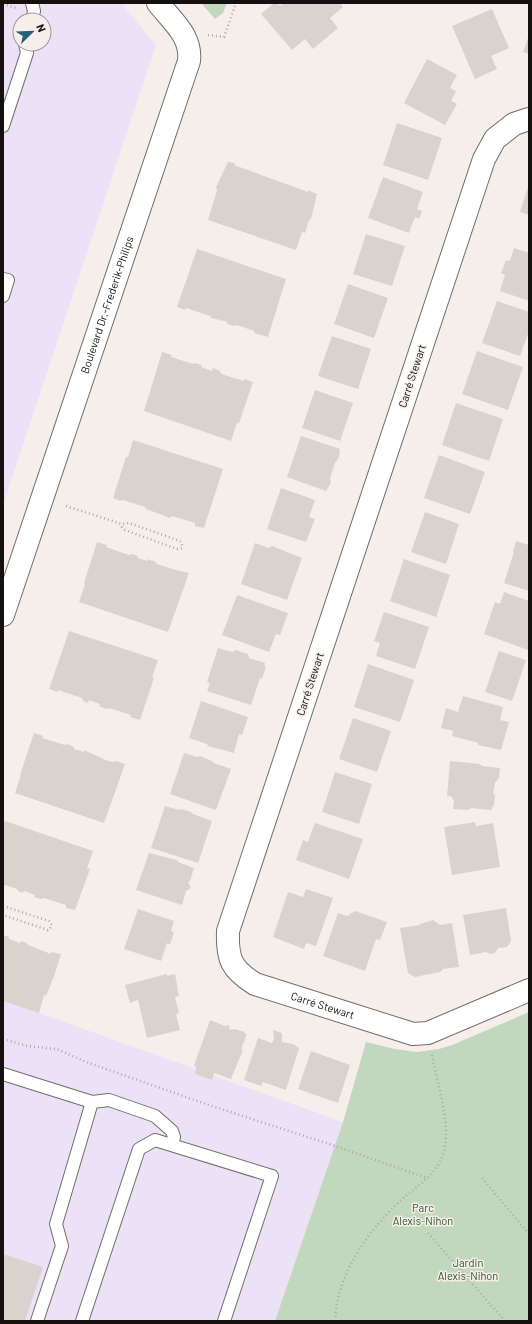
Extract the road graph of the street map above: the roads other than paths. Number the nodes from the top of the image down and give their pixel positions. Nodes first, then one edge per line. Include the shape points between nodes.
1 (158, 3) edge
2 (27, 52) edge
3 (529, 120) edge
4 (3, 126) edge
5 (3, 279) edge
6 (3, 296) edge
7 (3, 615) edge
8 (529, 990) edge
9 (3, 1074) edge
10 (92, 1102) junction
11 (172, 1145) junction
12 (37, 1321) edge
13 (82, 1321) edge
14 (224, 1321) edge

1 - 7 street, Boulevard Dr.-Frederik-Philips via 186,38 190,53 189,61
2 - 4 lane
3 - 8 street, Carré Stewart via 514,124 495,139 484,159 228,931 227,947 232,963 242,976 255,984 413,1034 428,1033
5 - 6 lane via 8,280
9 - 10 lane
10 - 11 lane via 109,1100 155,1116 172,1130
10 - 12 lane via 56,1224 62,1246
11 - 13 lane via 155,1140 138,1149
11 - 14 lane via 272,1176

